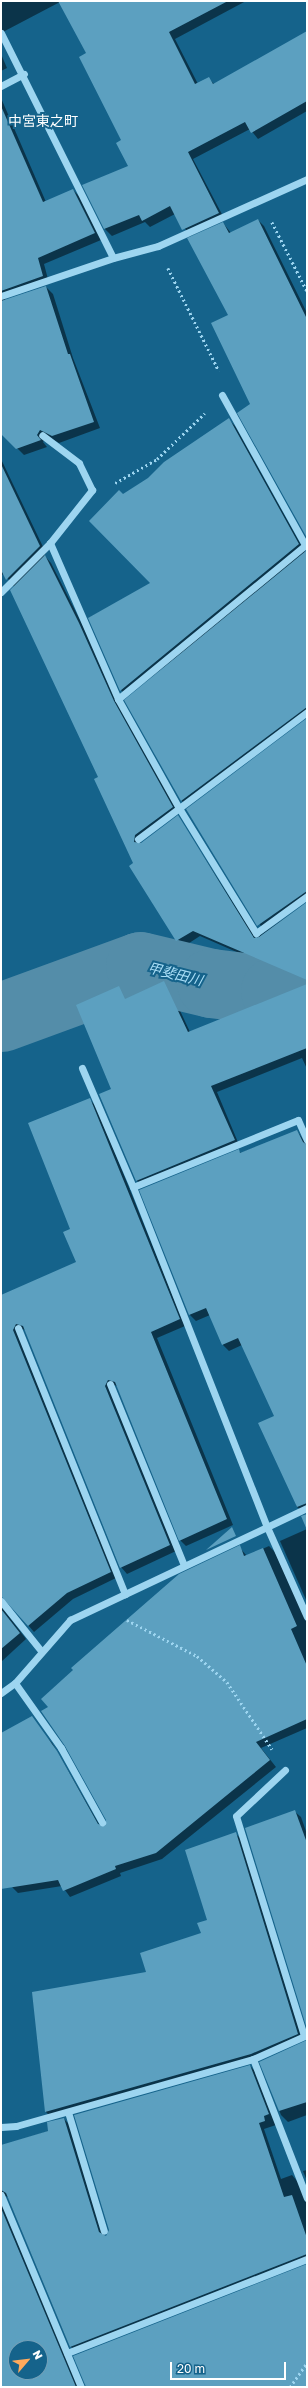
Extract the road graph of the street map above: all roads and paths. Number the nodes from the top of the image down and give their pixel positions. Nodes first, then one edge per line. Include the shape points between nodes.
1 (1, 32) edge
2 (24, 74) junction
3 (1, 86) edge
4 (307, 179) edge
5 (261, 200) junction
6 (158, 246) junction
7 (113, 258) junction
8 (307, 291) edge
9 (1, 296) edge
10 (222, 395) junction
11 (42, 434) dead end
12 (92, 490) junction
13 (50, 543) junction
14 (306, 544) edge
15 (1, 592) edge
16 (118, 699) junction
17 (307, 712) edge
18 (179, 808) junction
19 (138, 839) dead end
20 (307, 896) edge
21 (82, 1068) dead end
22 (307, 1140) edge
23 (133, 1187) junction
24 (18, 1328) dead end
25 (110, 1384) dead end
26 (307, 1508) edge
27 (267, 1526) junction
28 (184, 1565) junction
29 (125, 1594) junction
30 (1, 1601) edge
31 (100, 1606) junction
32 (307, 1617) edge
33 (42, 1652) junction
34 (15, 1683) junction
35 (1, 1693) edge
36 (285, 1770) joint
37 (102, 1822) dead end
38 (306, 2036) edge
39 (253, 2059) junction
40 (68, 2112) junction
41 (1, 2127) edge
42 (1, 2195) edge
43 (307, 2198) edge
44 (104, 2231) dead end
45 (307, 2259) edge
46 (67, 2353) junction
47 (307, 2363) edge
48 (81, 2387) edge
49 (290, 2387) edge

1 - 2 street
2 - 3 street
2 - 7 street
4 - 5 street
5 - 6 street
5 - 8 path
6 - 7 street
6 - 10 path via 222,378
7 - 9 street
10 - 12 path via 158,458 113,483
10 - 14 street
11 - 12 street via 79,462
12 - 13 street
13 - 15 street
13 - 16 street
14 - 16 street
16 - 18 street
17 - 18 street
18 - 19 street
18 - 20 street via 256,933
21 - 23 street
22 - 23 street via 298,1120
23 - 27 street
24 - 29 street
25 - 28 street
26 - 27 street
27 - 28 street
27 - 32 street
28 - 29 street
29 - 31 street
30 - 33 street
31 - 33 street via 70,1620
31 - 36 path via 197,1656 227,1682 258,1724
33 - 34 street
34 - 35 street
34 - 37 street via 61,1748
36 - 38 street via 236,1816
38 - 39 street
39 - 40 street
39 - 43 street
40 - 41 street via 16,2126
40 - 44 street
42 - 46 street
45 - 46 street
46 - 48 street
47 - 49 path

